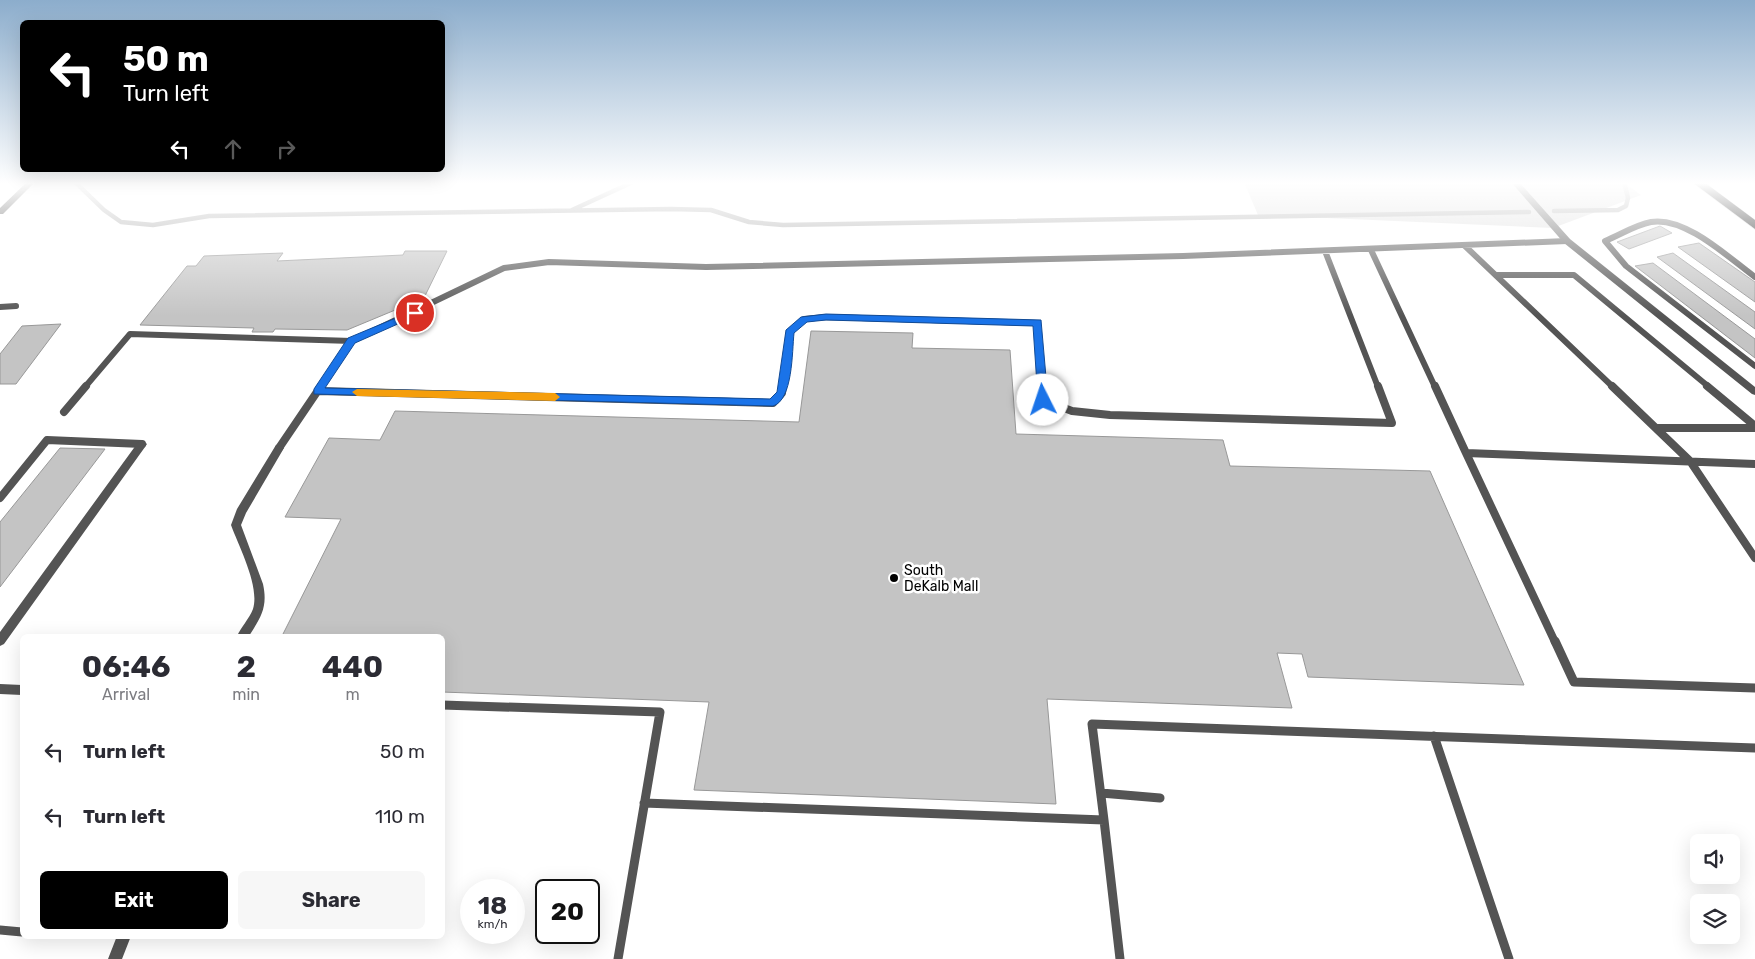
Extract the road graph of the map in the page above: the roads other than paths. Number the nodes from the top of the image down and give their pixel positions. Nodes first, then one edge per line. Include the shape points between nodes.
1 (1555, 227) edge
2 (1643, 227) edge
3 (1681, 227) edge
4 (1567, 240) junction
5 (1465, 246) junction
6 (1371, 250) junction
7 (1325, 252) junction
8 (1496, 275) junction
9 (1755, 277) edge
10 (16, 306) dead end
11 (0, 307) edge
12 (352, 341) junction
13 (1755, 366) edge
14 (318, 391) junction
15 (1755, 392) edge
16 (64, 412) dead end
17 (1755, 427) edge
18 (1656, 428) junction
19 (142, 444) joint
20 (279, 448) joint
21 (1466, 453) junction
22 (1690, 461) junction
23 (1755, 464) edge
24 (0, 498) edge
25 (1755, 558) edge
26 (244, 634) edge
27 (0, 641) edge
28 (1755, 688) edge
29 (0, 689) edge
30 (20, 690) edge
31 (445, 705) edge
32 (1434, 736) junction
33 (1755, 748) edge
34 (1101, 793) junction
35 (1160, 798) dead end
36 (644, 803) junction
37 (1104, 820) junction
38 (0, 930) edge
39 (20, 932) edge
40 (123, 939) edge
41 (115, 959) edge
42 (618, 959) edge
43 (1120, 959) edge
44 (1509, 959) edge

1 - 4 street
2 - 13 lane via 1605,241 1626,266
3 - 9 lane
4 - 5 lane
4 - 15 street
5 - 6 lane
5 - 8 lane
6 - 7 lane
6 - 21 lane
7 - 12 lane via 706,267 549,262 504,268
7 - 14 lane via 1392,423 1110,415 1072,411 1043,400 1038,323 804,319 789,332 782,393 773,403
8 - 17 lane via 1574,275
8 - 18 lane
10 - 11 lane
12 - 14 lane
12 - 16 lane via 130,334
14 - 20 lane
17 - 18 lane
18 - 22 lane
19 - 24 lane via 47,440
19 - 27 street
20 - 26 street via 236,525 260,600 256,615
21 - 22 lane
21 - 28 lane via 1574,682
22 - 23 lane
22 - 25 lane
29 - 30 street
31 - 36 lane via 660,712
32 - 33 lane
32 - 34 lane via 1092,724
32 - 44 lane
34 - 35 lane
34 - 37 lane
36 - 37 lane
36 - 42 lane
37 - 43 lane
38 - 39 lane
40 - 41 street

